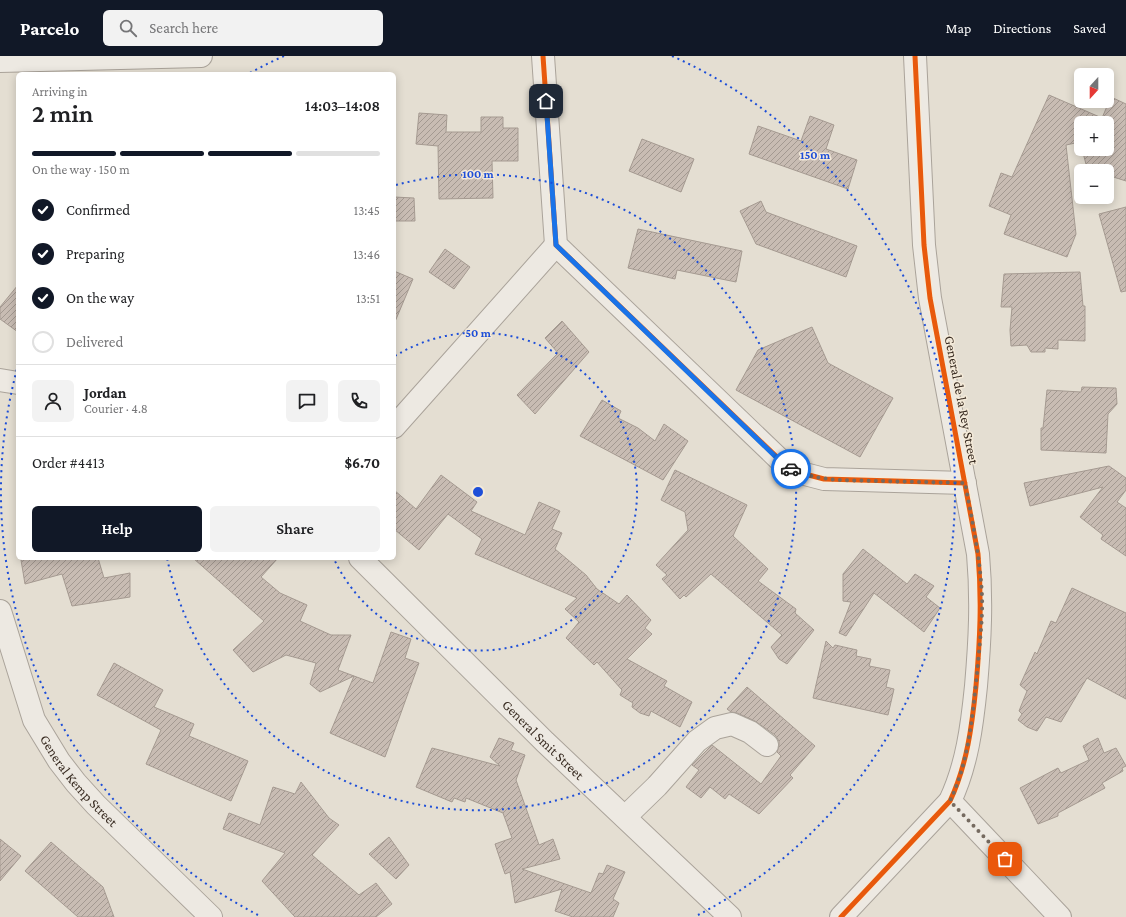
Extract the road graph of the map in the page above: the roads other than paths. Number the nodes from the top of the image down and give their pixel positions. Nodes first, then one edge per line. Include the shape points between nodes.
1 (201, 56) edge
2 (543, 56) edge
3 (915, 56) edge
4 (0, 60) edge
5 (556, 245) junction
6 (0, 380) edge
7 (16, 383) edge
8 (396, 425) edge
9 (965, 483) junction
10 (362, 560) edge
11 (0, 611) edge
12 (4, 638) edge
13 (768, 745) dead end
14 (950, 801) junction
15 (625, 817) junction
16 (211, 917) edge
17 (730, 917) edge
18 (841, 917) edge
19 (1060, 917) edge

1 - 4 street
2 - 5 street
3 - 9 street, General de la Rey Street via 924,245 930,298
5 - 8 street
5 - 9 street via 791,469 814,477 836,480
6 - 7 street
9 - 14 street, General de la Rey Street via 978,554 982,595 980,642 972,727 959,781
10 - 15 street, General Smit Street via 545,742
11 - 12 street, General Kemp Street
12 - 16 street, General Kemp Street via 34,720 59,761 96,805
13 - 15 street via 742,727 732,724 715,728 697,741
14 - 18 street, General de la Rey Street
14 - 19 street
15 - 17 street, General Smit Street

